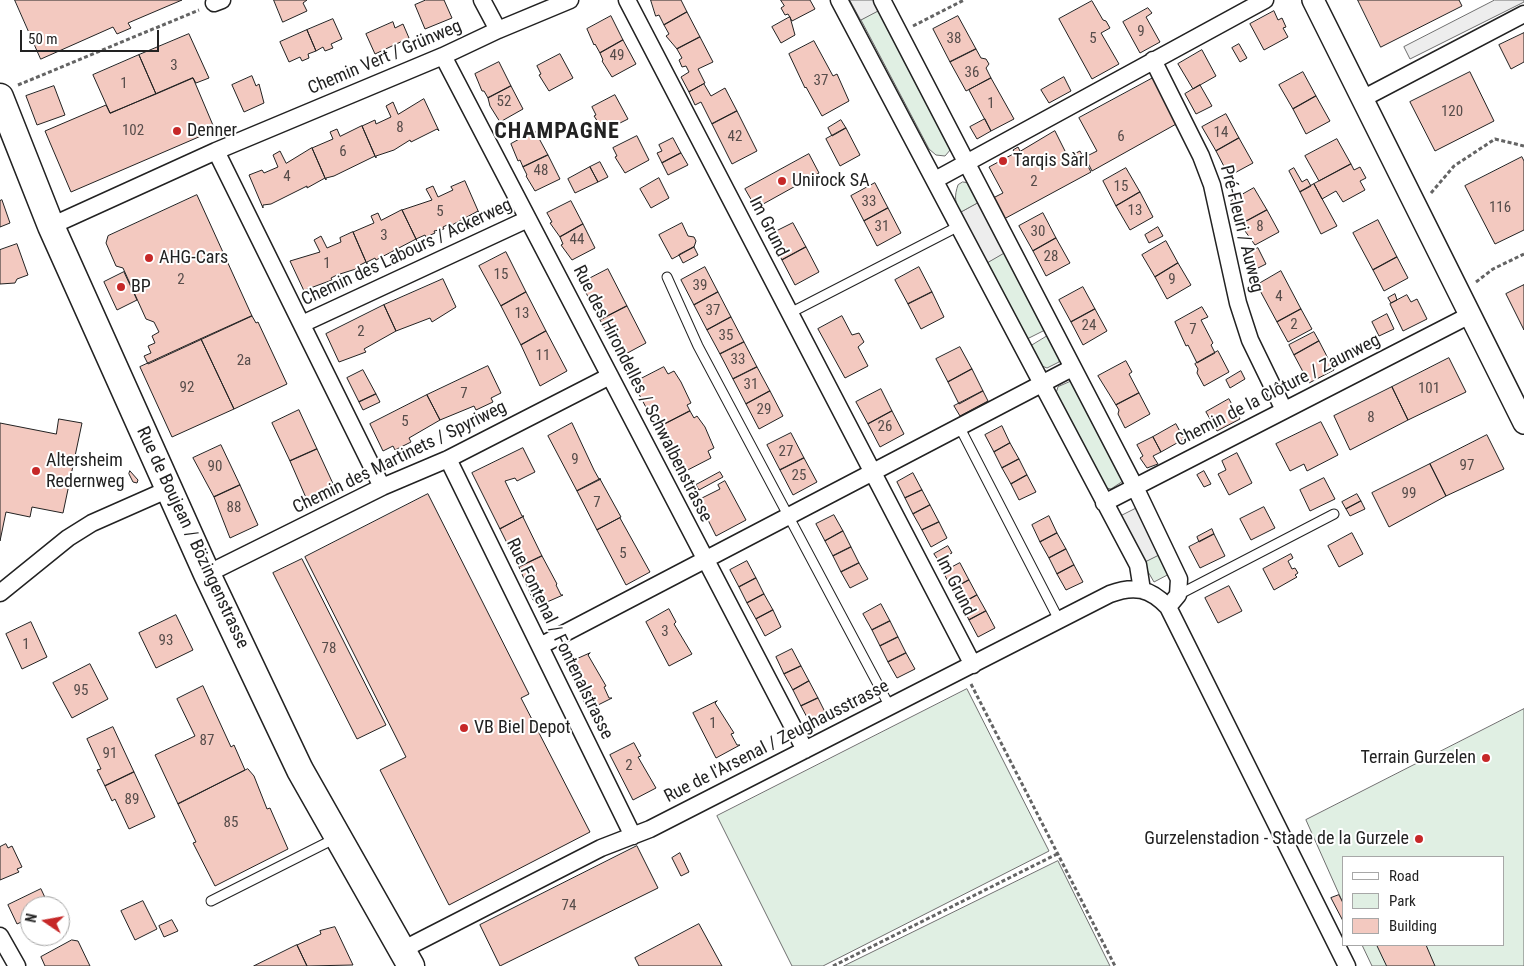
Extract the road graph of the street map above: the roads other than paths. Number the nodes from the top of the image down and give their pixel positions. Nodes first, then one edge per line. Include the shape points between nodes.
1 (482, 0) edge
2 (570, 0) edge
3 (628, 0) edge
4 (839, 0) edge
5 (882, 0) edge
6 (1265, 0) edge
7 (1313, 0) edge
8 (1524, 14) edge
9 (498, 30) junction
10 (443, 56) junction
11 (1153, 60) junction
12 (8, 91) edge
13 (1362, 99) junction
14 (216, 151) junction
15 (967, 163) junction
16 (935, 180) junction
17 (528, 219) junction
18 (51, 226) junction
19 (960, 226) junction
20 (667, 277) dead end
21 (790, 313) junction
22 (1470, 315) junction
23 (302, 324) junction
24 (1072, 368) junction
25 (610, 376) junction
26 (1042, 382) junction
27 (1284, 410) junction
28 (1524, 423) edge
29 (959, 426) junction
30 (448, 459) junction
31 (873, 472) junction
32 (382, 487) junction
33 (1135, 487) junction
34 (168, 489) junction
35 (1104, 503) junction
36 (1334, 514) dead end
37 (789, 516) junction
38 (706, 560) junction
39 (207, 574) junction
40 (1142, 590) junction
41 (0, 593) edge
42 (1173, 601) junction
43 (1059, 620) junction
44 (540, 646) junction
45 (970, 672) junction
46 (890, 707) junction
47 (805, 750) junction
48 (633, 836) junction
49 (338, 837) junction
50 (210, 902) dead end
51 (0, 936) edge
52 (406, 958) edge
53 (17, 966) edge
54 (1347, 966) edge

1 - 9 street
2 - 9 street, Chemin Vert / Grünweg
3 - 21 street, Im Grund
4 - 16 street
5 - 15 street
6 - 11 street
7 - 13 street
8 - 13 street
9 - 10 street, Chemin Vert / Grünweg
10 - 14 street, Chemin Vert / Grünweg
10 - 17 street, Rue des Hirondelles / Schwalbenstrasse
11 - 15 street
11 - 27 street, Pré-Fleuri / Auweg via 1202,156 1212,185 1238,303 1250,340
12 - 18 main road, Rue de Boujean / Bözingenstrasse
13 - 22 street
14 - 18 street, Chemin Vert / Grünweg
14 - 23 street
15 - 16 street
15 - 24 street
16 - 19 street
17 - 23 street, Chemin des Labours / Ackerweg
17 - 25 street, Rue des Hirondelles / Schwalbenstrasse
18 - 34 main road, Rue de Boujean / Bözingenstrasse
19 - 21 lane
19 - 26 street
20 - 37 lane via 698,346
21 - 31 street, Im Grund
22 - 27 street, Chemin de la Clôture / Zaunweg
22 - 28 street
23 - 32 street
24 - 26 street
24 - 33 street
25 - 30 street, Chemin des Martinets / Spyriweg
25 - 38 street, Rue des Hirondelles / Schwalbenstrasse
26 - 29 street
26 - 35 street
27 - 33 street, Chemin de la Clôture / Zaunweg
29 - 31 street
29 - 43 lane
30 - 32 street, Chemin des Martinets / Spyriweg
30 - 44 street, Rue Fontenal / Fontenalstrasse
31 - 37 street
31 - 45 street, Im Grund
32 - 39 street, Chemin des Martinets / Spyriweg
33 - 35 street, Chemin de la Clôture / Zaunweg
33 - 42 street via 1179,579
34 - 39 main road, Rue de Boujean / Bözingenstrasse
34 - 41 street via 92,523 68,538
35 - 40 street via 1138,565
36 - 42 lane
37 - 38 street
37 - 46 lane
38 - 44 street
38 - 47 street, Rue des Hirondelles / Schwalbenstrasse
39 - 49 main road, Rue de Boujean / Bözingenstrasse via 300,770
40 - 42 street via 1162,600
40 - 43 street, Rue de l'Arsenal / Zeughausstrasse via 1125,589
42 - 54 street
43 - 45 street, Rue de l'Arsenal / Zeughausstrasse
44 - 48 street, Rue Fontenal / Fontenalstrasse
45 - 46 street, Rue de l'Arsenal / Zeughausstrasse
46 - 47 street, Rue de l'Arsenal / Zeughausstrasse
47 - 48 street, Rue de l'Arsenal / Zeughausstrasse
48 - 52 street, Rue de l'Arsenal / Zeughausstrasse via 601,848
49 - 50 lane
49 - 52 main road, Rue de Boujean / Bözingenstrasse
51 - 53 street

